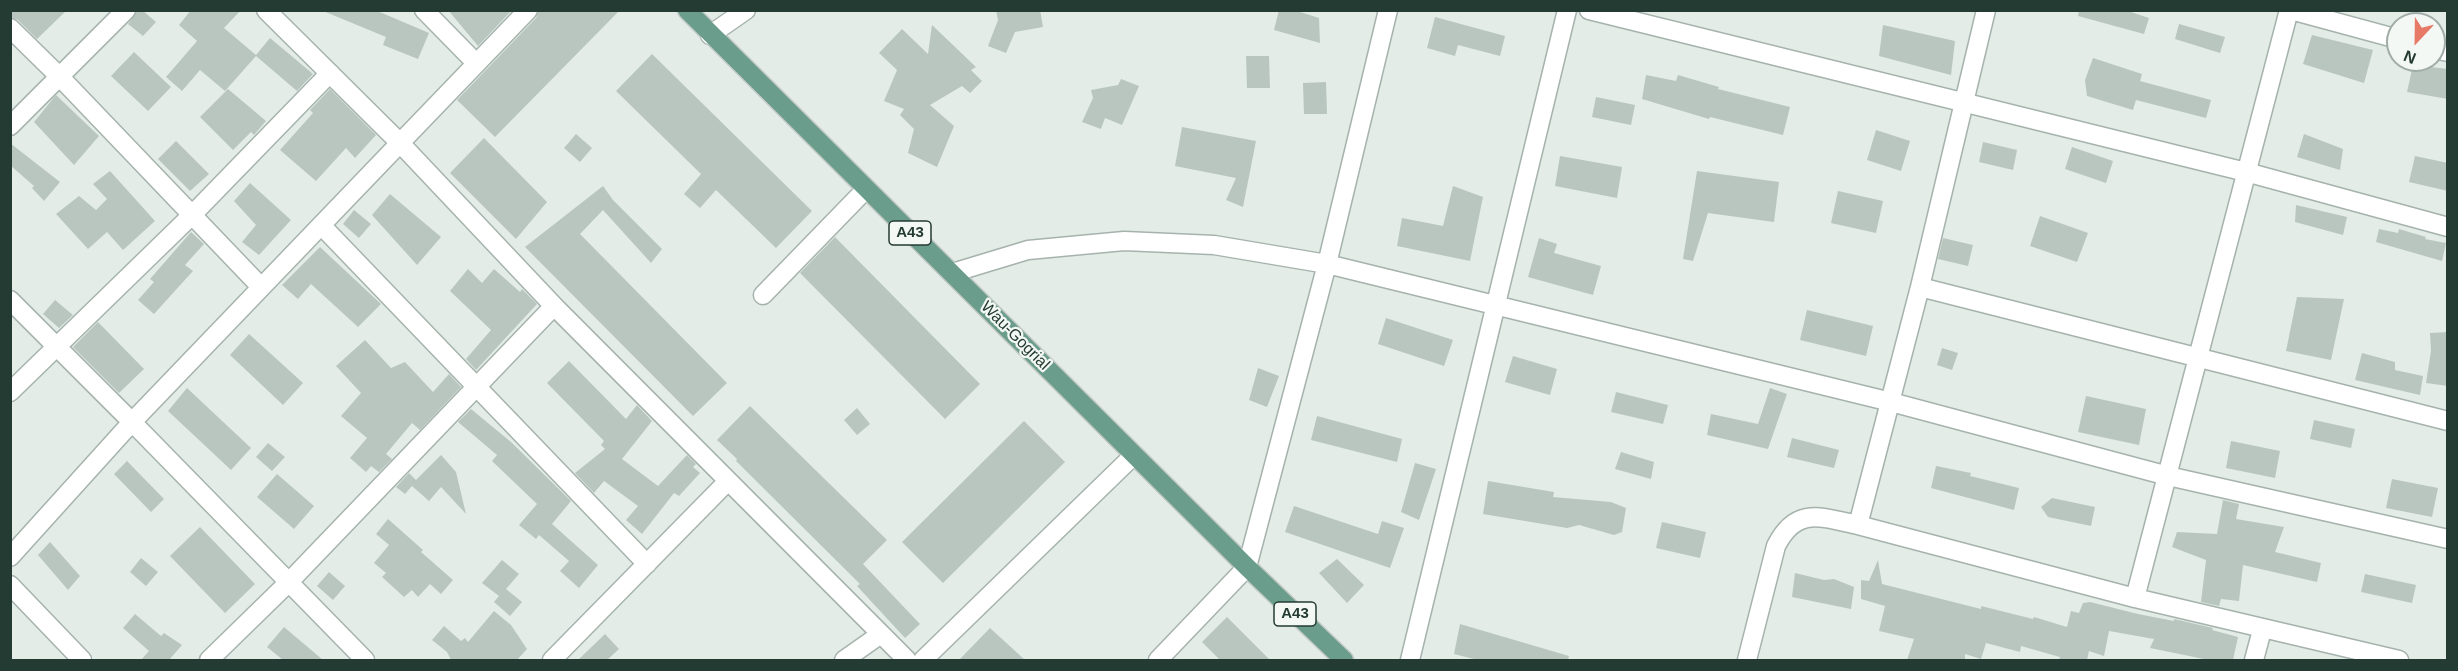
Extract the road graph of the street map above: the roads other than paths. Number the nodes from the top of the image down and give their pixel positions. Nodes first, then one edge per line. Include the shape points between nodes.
1 (126, 10) edge
2 (266, 10) edge
3 (424, 10) edge
4 (528, 10) edge
5 (687, 10) edge
6 (746, 10) edge
7 (1388, 10) edge
8 (1567, 10) edge
9 (1589, 10) edge
10 (1986, 10) edge
11 (2290, 10) edge
12 (10, 28) edge
13 (710, 35) junction
14 (2386, 36) edge
15 (476, 63) junction
16 (330, 73) junction
17 (59, 76) junction
18 (1965, 103) junction
19 (10, 126) edge
20 (400, 143) junction
21 (2246, 172) junction
22 (866, 189) junction
23 (192, 215) junction
24 (321, 225) junction
25 (2448, 227) edge
26 (1327, 264) junction
27 (952, 273) junction
28 (261, 287) junction
29 (1920, 287) junction
30 (763, 295) dead end
31 (10, 300) edge
32 (1497, 305) junction
33 (554, 306) junction
34 (58, 345) junction
35 (2198, 358) junction
36 (476, 388) junction
37 (10, 392) edge
38 (1891, 402) junction
39 (2448, 421) edge
40 (132, 422) junction
41 (1134, 455) junction
42 (2168, 476) junction
43 (728, 481) junction
44 (1858, 525) junction
45 (2448, 539) edge
46 (10, 557) edge
47 (647, 564) junction
48 (1247, 567) junction
49 (288, 583) junction
50 (10, 585) edge
51 (2135, 598) junction
52 (2262, 630) junction
53 (881, 634) junction
54 (82, 660) edge
55 (209, 660) edge
56 (365, 660) edge
57 (552, 660) edge
58 (844, 660) edge
59 (907, 660) edge
60 (923, 660) edge
61 (1158, 660) edge
62 (1344, 660) edge
63 (1410, 660) edge
64 (1747, 660) edge
65 (2254, 660) edge
66 (2399, 660) edge

1 - 17 street
2 - 16 street
3 - 15 street
4 - 15 street
5 - 13 main road, Wau-Gogrial / A43
6 - 13 street
7 - 26 street
8 - 32 street
9 - 18 street
10 - 18 street
11 - 14 street
11 - 21 street
12 - 17 street
13 - 22 main road, Wau-Gogrial / A43
15 - 20 street
16 - 20 street
16 - 23 street
17 - 19 street
17 - 23 street
18 - 21 street
18 - 29 street
20 - 24 street
20 - 33 street
21 - 25 street
21 - 35 street
22 - 27 main road, Wau-Gogrial / A43
22 - 30 street
23 - 28 street
23 - 34 street
24 - 28 street
24 - 36 street
26 - 27 street via 1214,245 1124,242 1028,250
26 - 32 street
26 - 48 street
27 - 41 main road, Wau-Gogrial / A43
28 - 40 street
29 - 35 street
29 - 38 street
31 - 34 street
32 - 38 street
32 - 63 street
33 - 36 street
33 - 43 street
34 - 37 street
34 - 40 street
35 - 39 street
35 - 42 street
36 - 47 street
36 - 49 street
38 - 42 street
38 - 44 street
40 - 46 street
40 - 49 street
41 - 48 main road, Wau-Gogrial / A43
41 - 60 street
42 - 45 street
42 - 51 street
43 - 47 street
43 - 53 street
44 - 51 street
44 - 64 street via 1817,516 1791,523 1783,531
47 - 57 street
48 - 61 street
48 - 62 main road, Wau-Gogrial / A43
49 - 55 street
49 - 56 street
50 - 54 street
51 - 52 street
52 - 65 street
52 - 66 street
53 - 58 street
53 - 59 street

